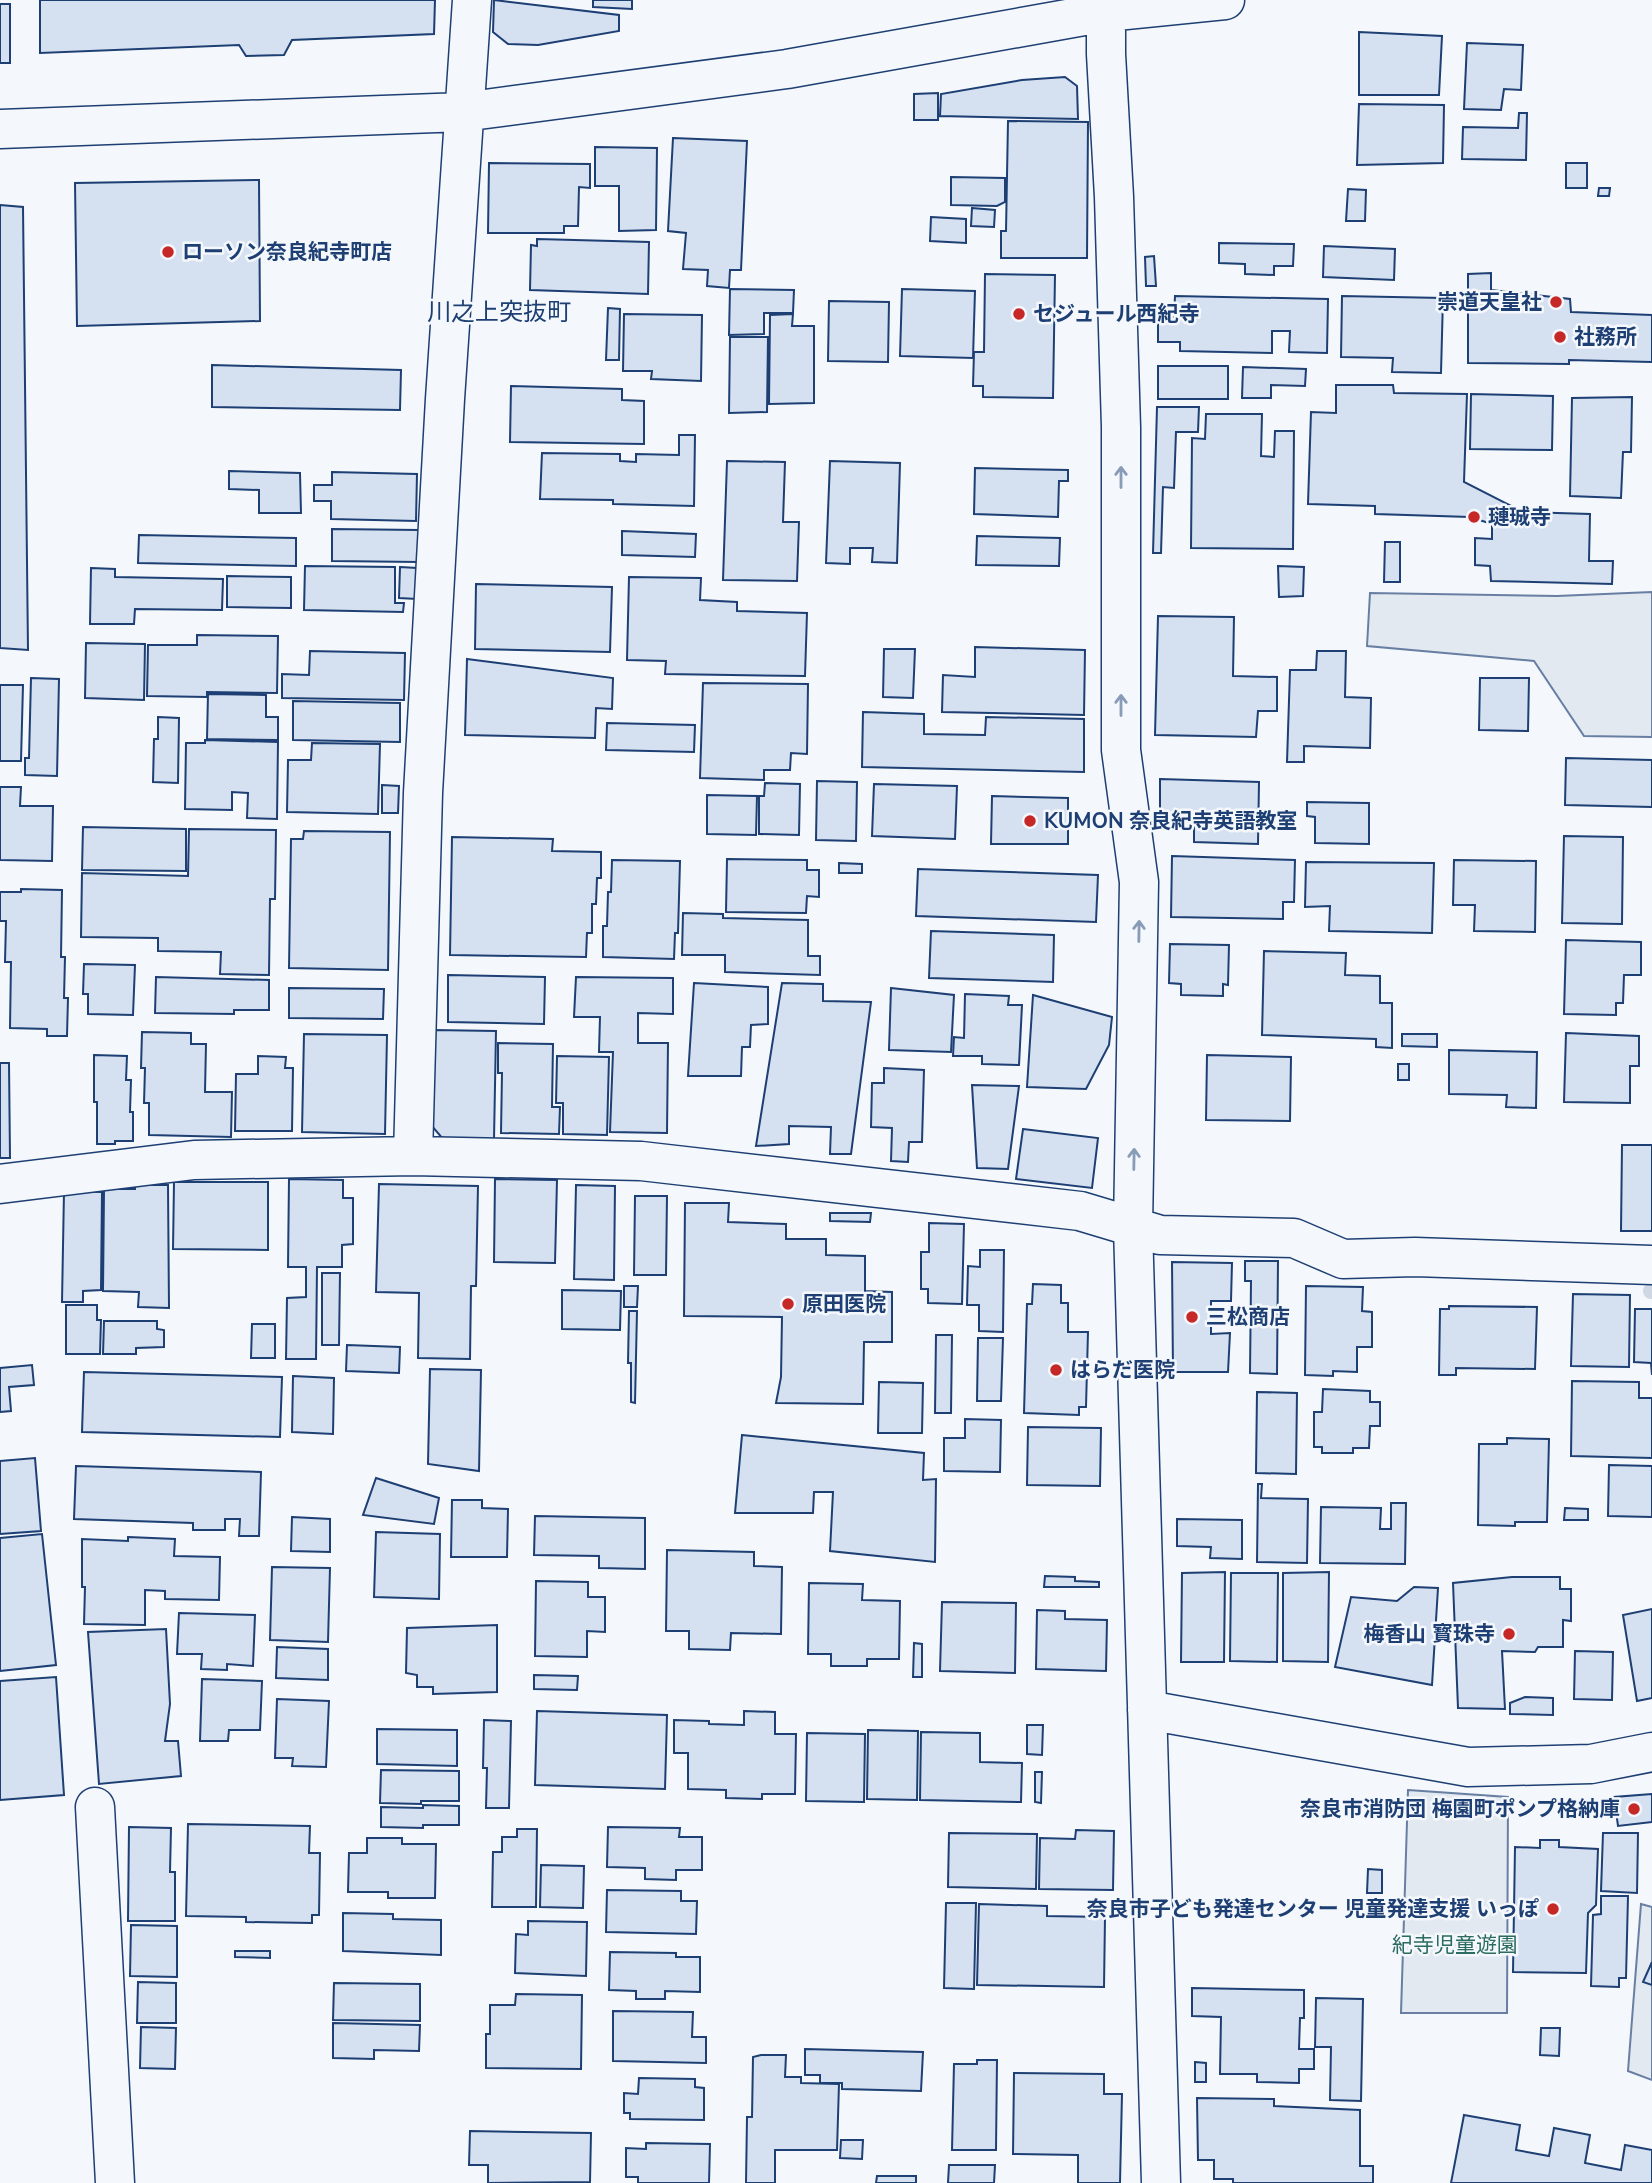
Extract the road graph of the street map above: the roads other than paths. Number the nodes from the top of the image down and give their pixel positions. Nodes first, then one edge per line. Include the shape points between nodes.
1 (472, 0) edge
2 (1225, 0) edge
3 (1105, 6) edge
4 (463, 112) junction
5 (0, 129) edge
6 (413, 1156) junction
7 (0, 1184) edge
8 (1133, 1227) junction
9 (1652, 1265) edge
10 (1147, 1710) junction
11 (1652, 1752) edge
12 (94, 1807) dead end
13 (115, 2183) edge
14 (1161, 2183) edge

1 - 4 street
2 - 3 street
3 - 4 street via 787,69
8 -> 3 street via 1139,882 1121,750 1121,426
4 - 5 street
4 - 6 street via 423,793
6 - 7 street via 194,1160
6 - 8 street via 668,1163 1080,1211
8 - 9 street via 1160,1235 1294,1238 1343,1259 1415,1256
8 - 10 street
10 - 11 street via 1468,1768 1591,1764
10 - 14 street
12 - 13 street

